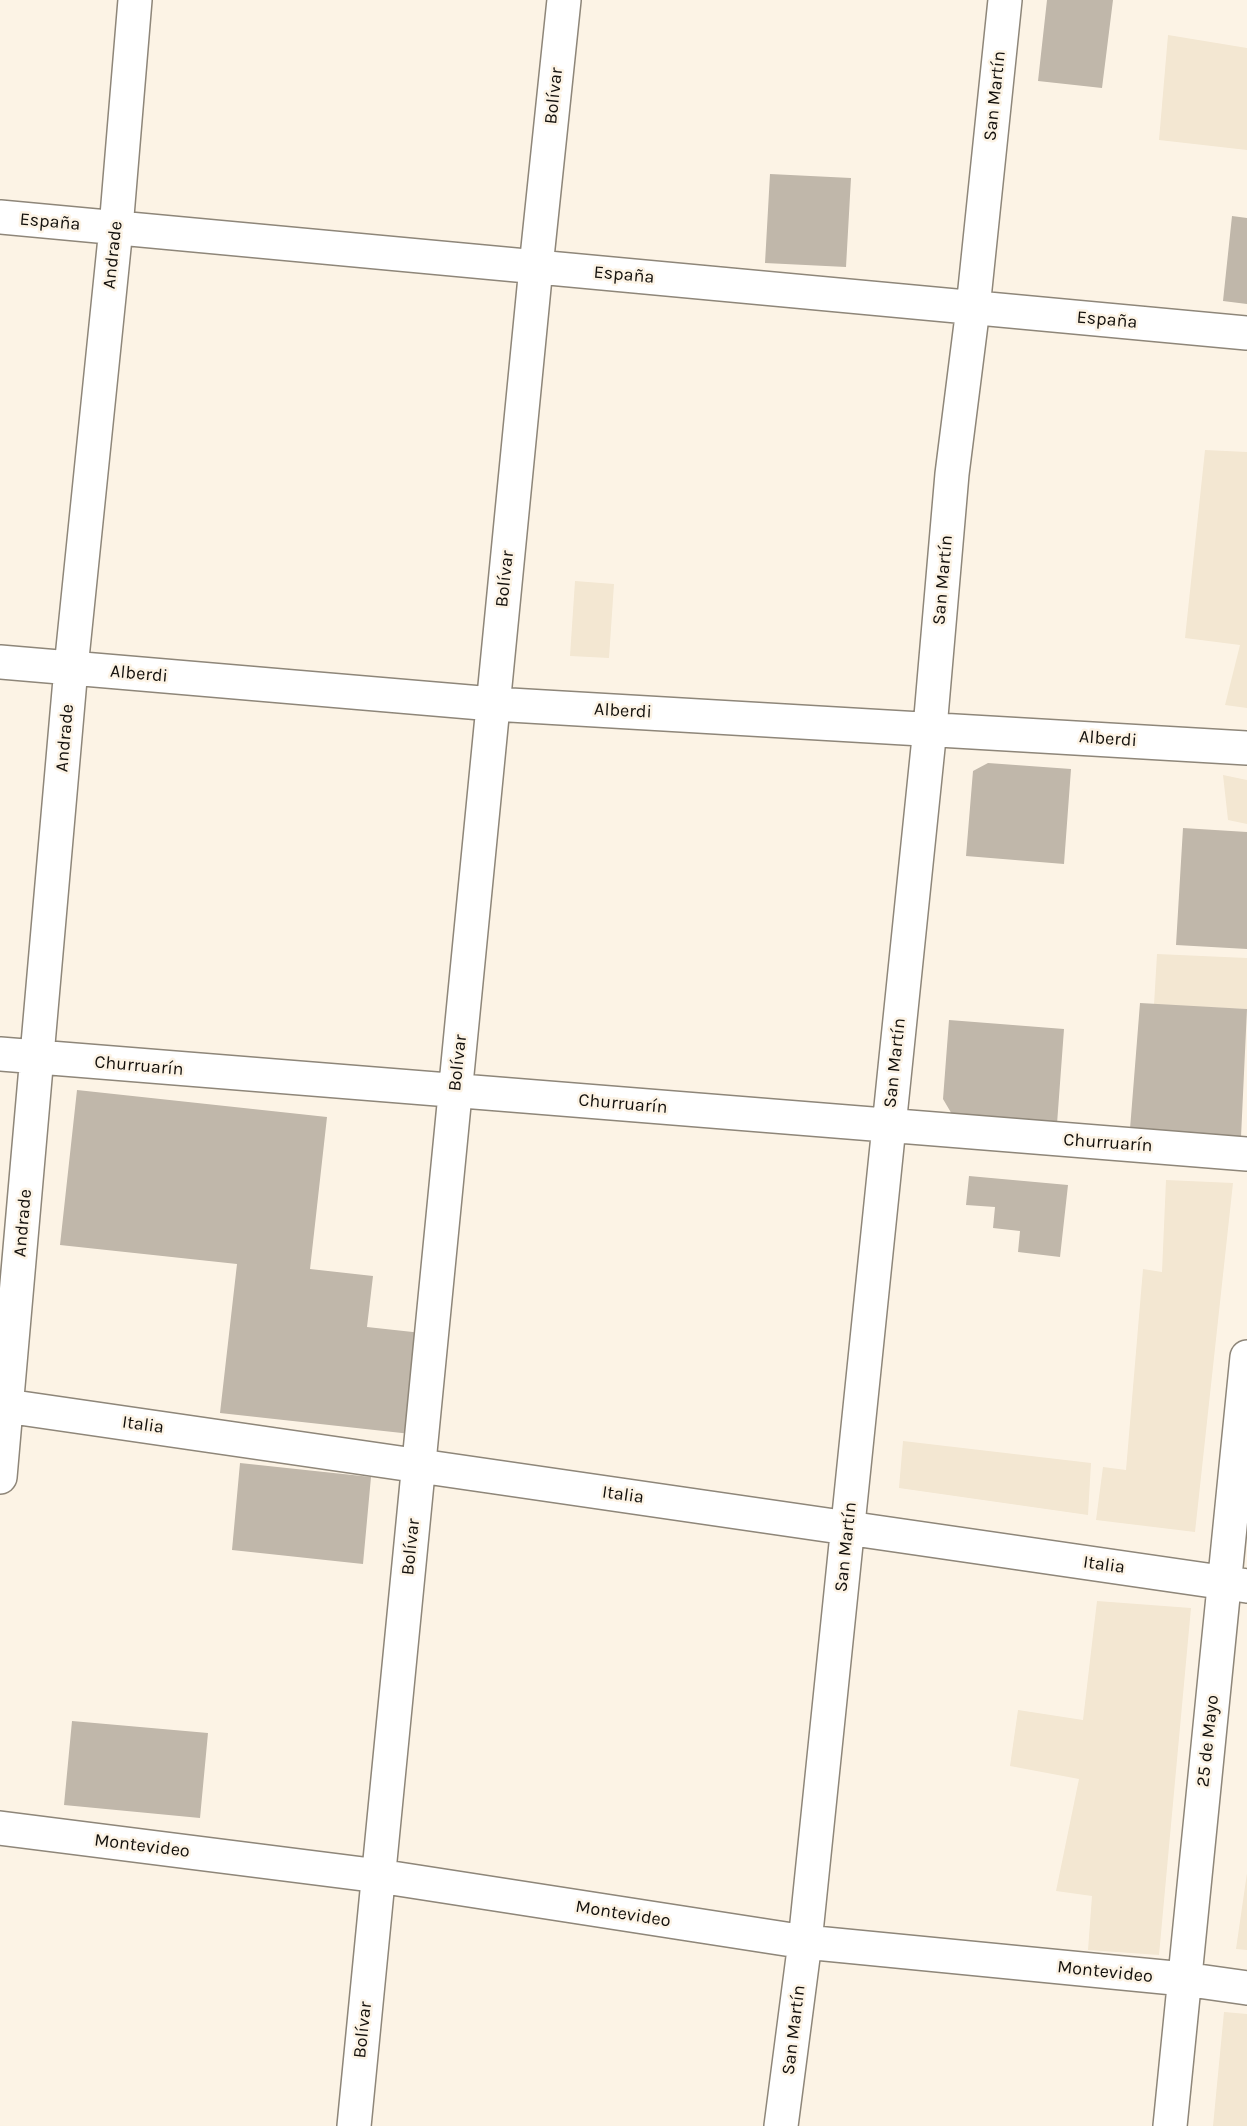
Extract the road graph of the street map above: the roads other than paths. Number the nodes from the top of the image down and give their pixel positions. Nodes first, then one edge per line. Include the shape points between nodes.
1 (135, 0) edge
2 (564, 0) edge
3 (1005, 0) edge
4 (0, 217) edge
5 (116, 228) junction
6 (536, 267) junction
7 (974, 308) junction
8 (1247, 333) edge
9 (0, 662) edge
10 (71, 668) junction
11 (493, 704) junction
12 (930, 728) junction
13 (1247, 748) edge
14 (0, 1054) edge
15 (38, 1058) junction
16 (455, 1091) junction
17 (889, 1126) junction
18 (1247, 1154) edge
19 (1247, 1356) edge
20 (3, 1405) edge
21 (419, 1466) junction
22 (0, 1477) edge
23 (848, 1528) junction
24 (1236, 1584) edge
25 (0, 1828) edge
26 (379, 1876) junction
27 (805, 1942) junction
28 (1184, 1979) junction
29 (1247, 1988) edge
30 (354, 2126) edge
31 (781, 2126) edge
32 (1170, 2126) edge

1 - 5 street, Andrade
2 - 6 street, Bolívar
3 - 7 street, San Martín
4 - 5 street, España
5 - 6 street, España
5 - 10 street, Andrade
6 - 7 street, España
6 - 11 street, Bolívar
7 - 8 street, España
7 - 12 street, San Martín via 952,474
9 - 10 street, Alberdi
10 - 11 street, Alberdi
10 - 15 street, Andrade
11 - 12 street, Alberdi
11 - 16 street, Bolívar
12 - 13 street, Alberdi
12 - 17 street, San Martín
14 - 15 street, Churruarín
15 - 16 street, Churruarín
15 - 20 street, Andrade
16 - 17 street, Churruarín
16 - 21 street, Bolívar
17 - 18 street, Churruarín
17 - 23 street, San Martín
19 - 24 street, 25 de Mayo
20 - 21 street, Italia
20 - 22 street, Andrade
21 - 23 street, Italia
21 - 26 street, Bolívar
23 - 24 street, Italia
23 - 27 street, San Martín
24 - 28 street, 25 de Mayo
25 - 26 street, Montevideo
26 - 27 street, Montevideo
26 - 30 street, Bolívar
27 - 28 street, Montevideo
27 - 31 street, San Martín
28 - 29 street, Montevideo
28 - 32 street, 25 de Mayo

